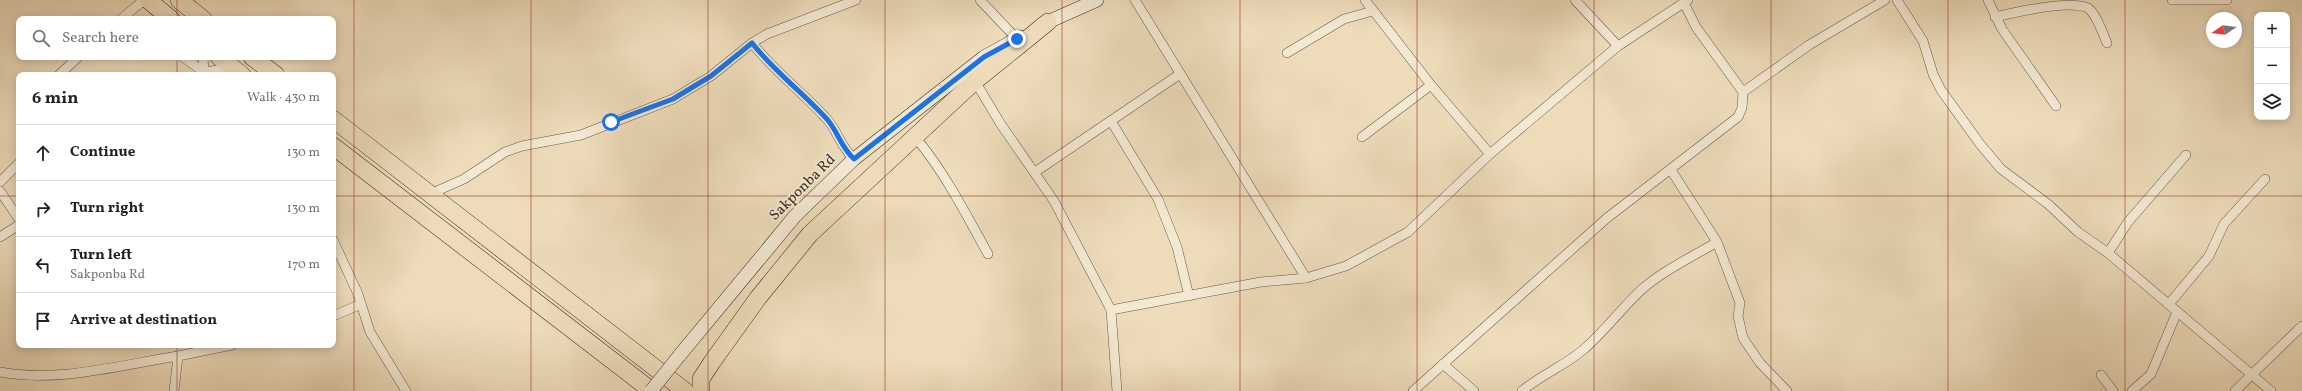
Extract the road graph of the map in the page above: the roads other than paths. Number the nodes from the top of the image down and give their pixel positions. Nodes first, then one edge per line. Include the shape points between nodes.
1 (144, 0) edge
2 (148, 0) edge
3 (856, 0) edge
4 (980, 0) edge
5 (1097, 0) edge
6 (1135, 0) edge
7 (1365, 0) edge
8 (1575, 0) edge
9 (1885, 0) edge
10 (1897, 0) edge
11 (1988, 0) edge
12 (2172, 0) edge
13 (2227, 0) edge
14 (1686, 2) edge
15 (1373, 11) junction
16 (129, 16) edge
17 (167, 16) edge
18 (1995, 17) junction
19 (1048, 22) junction
20 (1017, 39) junction
21 (2107, 42) dead end
22 (752, 43) junction
23 (1618, 46) junction
24 (1287, 53) dead end
25 (75, 60) edge
26 (187, 60) edge
27 (203, 60) edge
28 (223, 60) edge
29 (256, 60) edge
30 (238, 71) edge
31 (62, 72) edge
32 (202, 72) edge
33 (205, 72) edge
34 (227, 72) edge
35 (272, 72) edge
36 (1180, 74) junction
37 (975, 81) junction
38 (1431, 85) junction
39 (1742, 92) junction
40 (2056, 106) dead end
41 (336, 121) edge
42 (1111, 121) junction
43 (1362, 137) dead end
44 (916, 138) junction
45 (336, 148) edge
46 (1490, 154) junction
47 (2186, 154) dead end
48 (854, 159) junction
49 (16, 166) edge
50 (1671, 170) junction
51 (1035, 172) junction
52 (2265, 179) dead end
53 (0, 182) edge
54 (0, 191) edge
55 (430, 194) junction
56 (16, 215) edge
57 (16, 227) edge
58 (0, 238) edge
59 (1717, 242) junction
60 (336, 246) edge
61 (2108, 253) junction
62 (988, 254) dead end
63 (1306, 278) junction
64 (1189, 296) junction
65 (361, 304) junction
66 (2169, 304) junction
67 (1111, 310) junction
68 (2177, 312) junction
69 (336, 315) edge
70 (2302, 326) edge
71 (608, 332) junction
72 (217, 348) edge
73 (603, 353) junction
74 (178, 356) junction
75 (1443, 364) junction
76 (0, 372) edge
77 (2101, 375) dead end
78 (2252, 375) junction
79 (701, 385) edge
80 (174, 391) edge
81 (405, 391) edge
82 (646, 391) edge
83 (651, 391) edge
84 (685, 391) edge
85 (1117, 391) edge
86 (1413, 391) edge
87 (1474, 391) edge
88 (1522, 391) edge
89 (1786, 391) edge
90 (2113, 391) edge
91 (2132, 391) edge
92 (2235, 391) edge
93 (2271, 391) edge

1 - 16 street
2 - 17 highway
3 - 22 street via 812,16
4 - 20 street
5 - 19 main road, Sakponba Rd
6 - 36 street
7 - 15 street
8 - 23 street
9 - 39 street via 1809,46
10 - 61 street via 1923,41 1941,90 1980,144 2001,168 2048,204 2078,232
11 - 18 street
12 - 13 street
14 - 23 street
14 - 39 street via 1696,27
15 - 24 street via 1344,19
15 - 38 street
18 - 21 street via 2063,2 2080,4 2094,15
18 - 40 street
19 - 20 main road, Sakponba Rd
19 - 37 highway
20 - 48 main road, Sakponba Rd via 984,57
22 - 48 street via 772,68 825,116 833,126 844,150
22 - 55 street via 711,76 673,99 581,135 522,146 505,152 464,179
23 - 46 street
25 - 31 street
26 - 32 street
27 - 33 street
28 - 30 highway
29 - 35 highway
30 - 34 street
36 - 42 street
36 - 63 street
37 - 44 highway
37 - 51 street via 1000,123
38 - 43 street
38 - 46 street
39 - 50 street via 1742,108 1738,117
41 - 55 highway
42 - 51 street
42 - 64 street via 1158,199 1177,247
44 - 62 street via 933,158
44 - 79 highway via 810,234 758,298
45 - 73 highway
46 - 63 street via 1408,232 1346,266
47 - 61 street via 2128,222
48 - 83 main road, Sakponba Rd, bridge via 795,216
49 - 53 street
50 - 59 street
50 - 75 street via 1607,218
51 - 67 street via 1054,201
52 - 66 street via 2224,224 2209,256
54 - 56 street
55 - 71 highway
57 - 58 street
59 - 88 street via 1640,291 1583,350
59 - 89 street via 1740,303 1738,316 1743,338
60 - 65 street
61 - 66 street
63 - 64 street via 1261,282
64 - 67 street
65 - 69 street
65 - 81 street via 370,332
66 - 68 street
67 - 85 street
68 - 78 street
68 - 91 street via 2151,374
70 - 78 street
71 - 79 highway via 677,379
71 - 84 highway
72 - 74 street
73 - 82 highway
73 - 83 highway
74 - 76 street via 50,376 19,376
74 - 80 street
75 - 86 street
75 - 87 street
77 - 90 street
78 - 92 street
78 - 93 street

